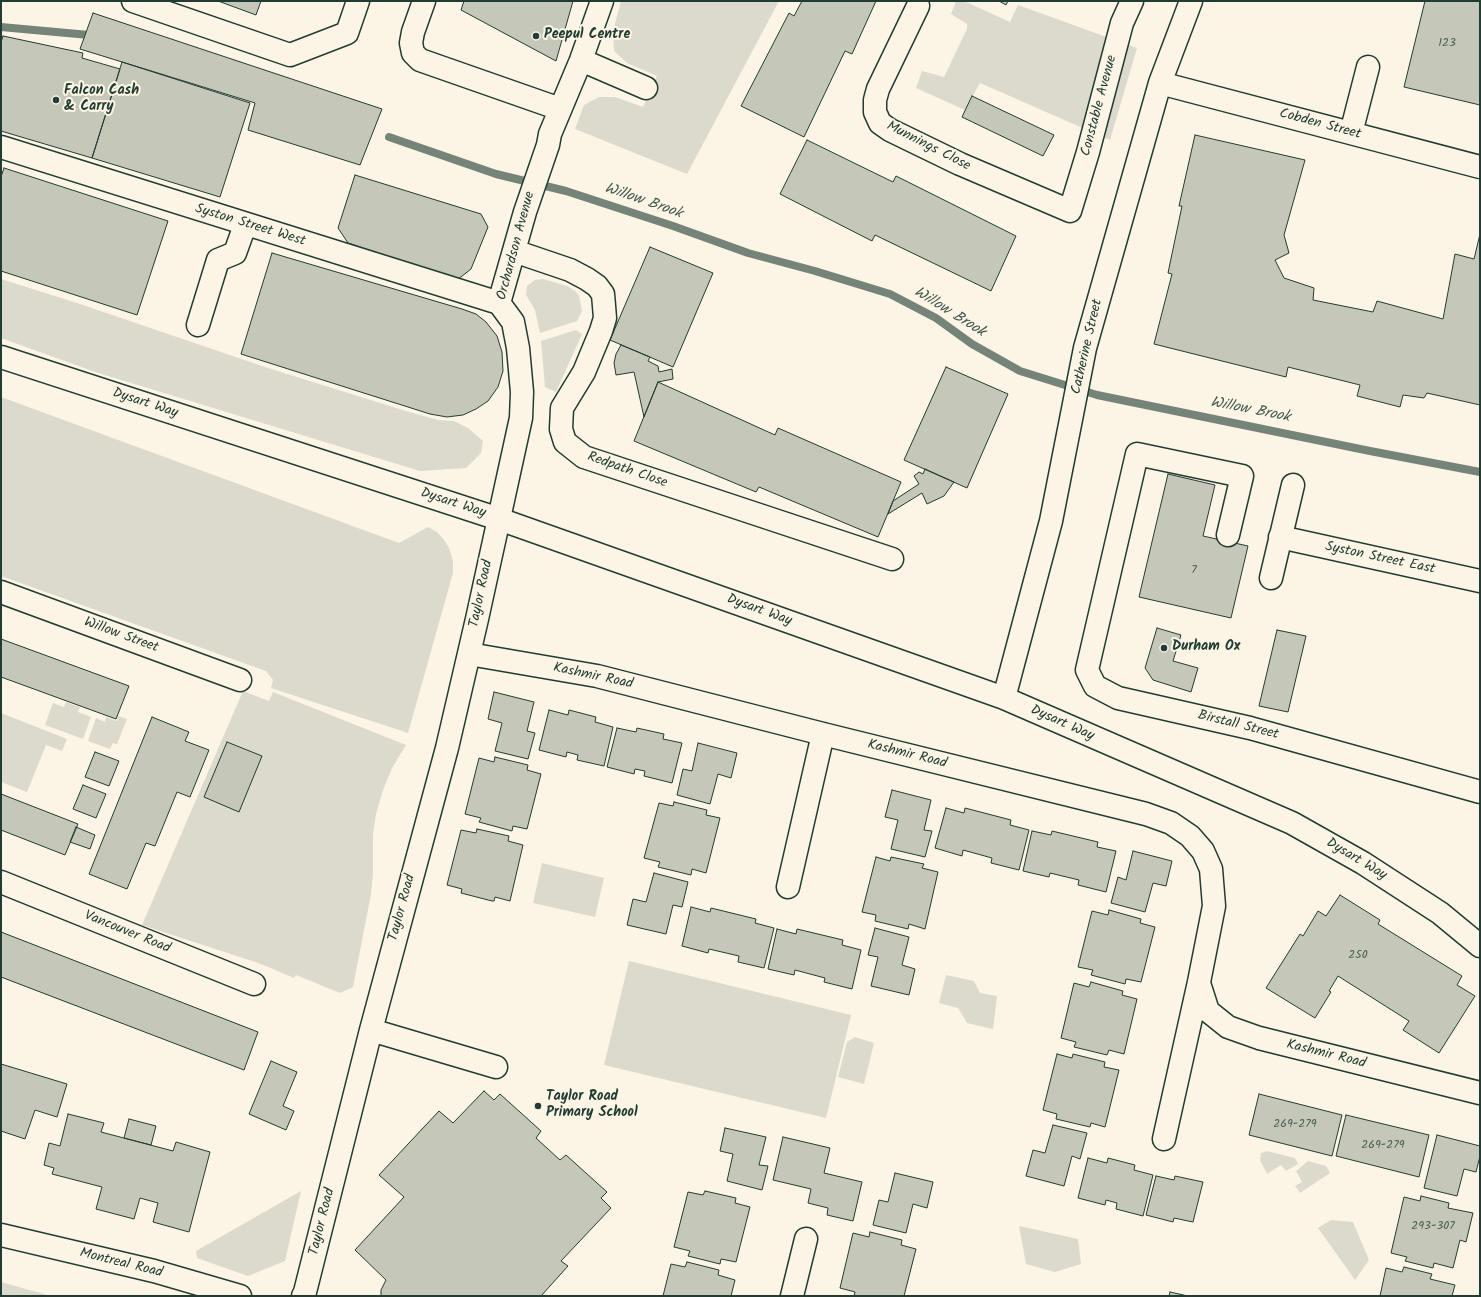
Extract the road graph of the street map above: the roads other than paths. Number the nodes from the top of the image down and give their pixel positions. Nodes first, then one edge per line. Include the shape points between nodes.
1 (133, 1) edge
2 (358, 1) edge
3 (424, 1) edge
4 (602, 1) edge
5 (1132, 1) edge
6 (1191, 1) edge
7 (918, 6) dead end
8 (581, 60) junction
9 (1368, 67) dead end
10 (1160, 83) junction
11 (646, 88) dead end
12 (560, 109) junction
13 (1351, 133) junction
14 (1, 147) edge
15 (1480, 167) edge
16 (1070, 211) joint
17 (245, 225) junction
18 (514, 251) junction
19 (499, 303) junction
20 (198, 325) dead end
21 (1, 357) edge
22 (1293, 486) dead end
23 (498, 519) junction
24 (1228, 535) dead end
25 (1280, 537) junction
26 (892, 559) dead end
27 (1271, 578) dead end
28 (1480, 581) edge
29 (1, 592) edge
30 (469, 654) junction
31 (240, 680) dead end
32 (1004, 698) junction
33 (823, 734) junction
34 (1480, 792) edge
35 (1, 882) edge
36 (788, 887) dead end
37 (1480, 946) edge
38 (1199, 982) junction
39 (254, 984) dead end
40 (371, 1030) junction
41 (496, 1067) dead end
42 (1480, 1093) edge
43 (1164, 1139) dead end
44 (1, 1235) edge
45 (806, 1238) dead end
46 (230, 1295) edge
47 (303, 1296) edge
48 (792, 1296) edge

1 - 2 street via 290,55 347,33
3 - 12 street via 411,43 413,53 420,60
4 - 8 street, Orchardson Avenue
5 - 16 street, Constable Avenue via 1122,23
6 - 10 street, Catherine Street
7 - 16 street, Munnings Close via 874,100 875,112 880,123 960,164
8 - 11 street
8 - 12 street, Orchardson Avenue
9 - 13 street
10 - 13 street, Cobden Street
10 - 32 street, Catherine Street via 1085,348 1051,521
12 - 18 street, Orchardson Avenue
13 - 15 street, Cobden Street
14 - 17 street, Syston Street West
17 - 19 street, Syston Street West
17 - 20 street via 235,254 218,260
18 - 19 street, Orchardson Avenue
18 - 26 street, Redpath Close via 587,278 603,294 605,318 601,331 584,372 562,408 561,429 565,442 584,457
19 - 23 street, Orchardson Avenue via 513,322 522,392 521,418
21 - 23 street, Dysart Way
22 - 25 street
23 - 30 street, Taylor Road
23 - 32 street, Dysart Way
24 - 34 street, Birstall Street via 1242,476 1137,454 1087,670 1095,686 1118,698 1250,728
25 - 27 street
25 - 28 street, Syston Street East
29 - 31 street, Willow Street
30 - 33 street, Kashmir Road via 597,676
30 - 40 street, Taylor Road via 447,748
32 - 37 street, Dysart Way via 1292,823 1363,863 1440,913
33 - 36 street
33 - 38 street, Kashmir Road via 1146,814 1171,823 1190,836 1203,851 1211,869 1214,906
35 - 39 street, Vancouver Road
38 - 42 street, Kashmir Road via 1208,1011 1228,1027 1259,1038
38 - 43 street, Kashmir Road
40 - 41 street
40 - 47 street, Taylor Road
44 - 46 street, Montreal Road via 154,1271
45 - 48 street

